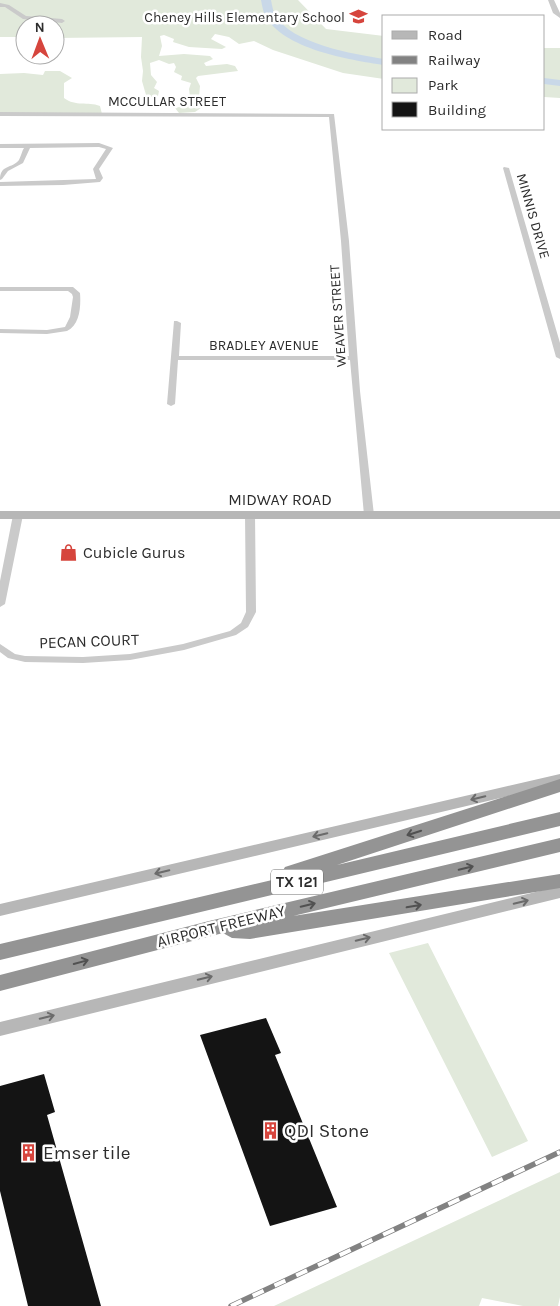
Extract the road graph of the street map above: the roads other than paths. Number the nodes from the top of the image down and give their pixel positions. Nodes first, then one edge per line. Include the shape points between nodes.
1 (551, 0) edge
2 (0, 4) edge
3 (20, 15) edge
4 (558, 15) edge
5 (0, 114) edge
6 (333, 116) joint
7 (0, 146) edge
8 (28, 146) junction
9 (506, 168) dead end
10 (0, 178) edge
11 (0, 184) edge
12 (0, 289) edge
13 (177, 323) dead end
14 (0, 332) edge
15 (560, 357) edge
16 (174, 358) junction
17 (354, 358) junction
18 (171, 404) dead end
19 (250, 514) junction
20 (0, 515) edge
21 (18, 515) junction
22 (369, 515) junction
23 (560, 515) edge
24 (0, 604) edge
25 (0, 647) edge
26 (560, 779) edge
27 (560, 785) edge
28 (560, 819) edge
29 (560, 845) edge
30 (560, 881) edge
31 (560, 892) edge
32 (0, 910) edge
33 (209, 929) junction
34 (33, 944) junction
35 (0, 952) edge
36 (0, 983) edge
37 (0, 1029) edge

1 - 4 street
2 - 3 street
5 - 6 street, MCCULLAR STREET via 274,113
6 - 17 street, WEAVER STREET
7 - 8 street
8 - 10 street via 21,162 6,170
8 - 11 street via 108,147 109,150 96,169 98,180
9 - 15 street, MINNIS DRIVE
12 - 14 street via 70,289 76,293 73,322 67,328 46,332
13 - 16 street
16 - 17 street, BRADLEY AVENUE
16 - 18 street
17 - 22 street, WEAVER STREET
19 - 21 main road, MIDWAY ROAD
19 - 22 main road, MIDWAY ROAD
19 - 25 street, PECAN COURT via 251,612 245,625 232,632 184,647 130,657 83,660 25,658 12,656
20 - 21 main road, MIDWAY ROAD
21 - 24 street
22 - 23 main road, MIDWAY ROAD
26 -> 32 main road
27 -> 34 highway via 281,875 66,926
28 - 34 highway, AIRPORT FREEWAY / TX 121
33 -> 29 highway, AIRPORT FREEWAY / TX 121
33 -> 30 highway via 250,931
37 -> 31 main road
36 -> 33 highway, AIRPORT FREEWAY / TX 121
34 - 35 highway, AIRPORT FREEWAY / TX 121

